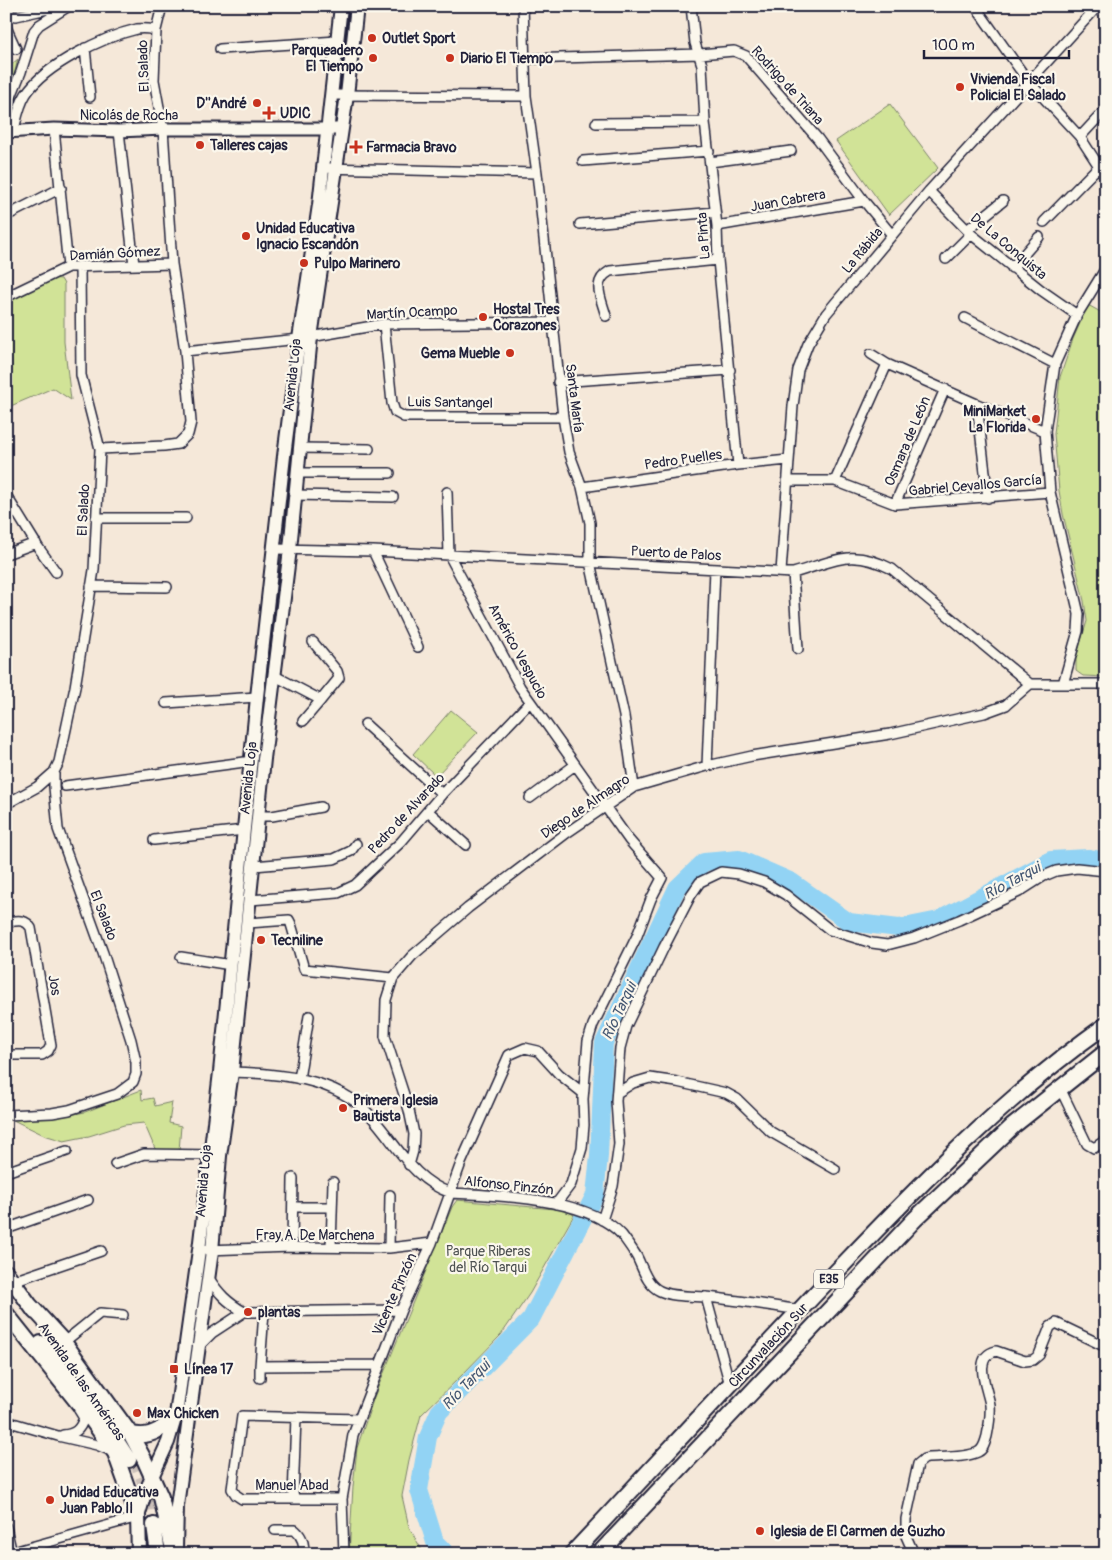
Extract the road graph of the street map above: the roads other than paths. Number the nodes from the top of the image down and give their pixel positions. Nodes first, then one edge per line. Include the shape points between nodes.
1 (62, 6) edge
2 (69, 6) edge
3 (162, 6) edge
4 (341, 6) edge
5 (357, 6) edge
6 (523, 6) edge
7 (691, 6) edge
8 (975, 6) edge
9 (1098, 6) edge
10 (6, 15) edge
11 (6, 27) edge
12 (156, 30) junction
13 (337, 41) junction
14 (16, 48) dead end
15 (85, 48) junction
16 (220, 49) dead end
17 (700, 54) junction
18 (525, 60) junction
19 (1028, 81) junction
20 (331, 95) junction
21 (347, 95) junction
22 (526, 96) junction
23 (90, 97) dead end
24 (6, 109) edge
25 (1106, 109) edge
26 (705, 122) junction
27 (596, 123) dead end
28 (54, 129) junction
29 (163, 129) junction
30 (326, 129) junction
31 (341, 129) junction
32 (10, 131) edge
33 (119, 131) junction
34 (1080, 137) junction
35 (709, 151) junction
36 (791, 151) dead end
37 (583, 161) dead end
38 (710, 162) junction
39 (1099, 166) junction
40 (329, 168) junction
41 (537, 174) junction
42 (1106, 177) edge
43 (60, 188) junction
44 (929, 191) junction
45 (864, 201) junction
46 (1003, 201) dead end
47 (6, 204) edge
48 (715, 212) junction
49 (9, 215) edge
50 (1044, 222) dead end
51 (580, 224) dead end
52 (717, 226) junction
53 (969, 232) junction
54 (892, 235) junction
55 (1039, 237) dead end
56 (946, 259) dead end
57 (718, 260) junction
58 (172, 264) junction
59 (134, 265) junction
60 (80, 266) junction
61 (68, 267) junction
62 (1012, 268) junction
63 (1106, 268) edge
64 (6, 297) edge
65 (1077, 315) junction
66 (606, 316) dead end
67 (965, 318) dead end
68 (554, 322) junction
69 (384, 324) junction
70 (305, 338) junction
71 (184, 352) junction
72 (871, 354) dead end
73 (887, 364) junction
74 (1055, 364) junction
75 (730, 370) junction
76 (558, 382) junction
77 (945, 389) junction
78 (977, 404) junction
79 (562, 417) junction
80 (1045, 431) junction
81 (299, 448) junction
82 (100, 449) junction
83 (369, 450) dead end
84 (788, 460) junction
85 (738, 465) junction
86 (297, 473) junction
87 (390, 473) dead end
88 (787, 481) junction
89 (836, 481) junction
90 (582, 487) junction
91 (447, 492) dead end
92 (1050, 492) junction
93 (6, 495) edge
94 (295, 496) junction
95 (393, 497) dead end
96 (988, 498) junction
97 (895, 504) junction
98 (96, 518) junction
99 (186, 518) dead end
100 (36, 543) junction
101 (275, 549) junction
102 (290, 549) junction
103 (373, 551) junction
104 (6, 554) edge
105 (449, 555) junction
106 (590, 562) junction
107 (714, 569) junction
108 (56, 572) dead end
109 (781, 572) junction
110 (793, 573) junction
111 (91, 586) junction
112 (167, 586) dead end
113 (313, 642) dead end
114 (418, 647) dead end
115 (798, 649) dead end
116 (275, 676) junction
117 (1030, 684) junction
118 (1063, 684) junction
119 (1106, 684) edge
120 (257, 696) junction
121 (320, 700) junction
122 (530, 702) junction
123 (166, 704) dead end
124 (303, 721) dead end
125 (365, 724) dead end
126 (252, 761) junction
127 (574, 765) junction
128 (708, 766) junction
129 (54, 772) junction
130 (65, 786) dead end
131 (634, 787) junction
132 (442, 794) junction
133 (530, 798) dead end
134 (6, 804) edge
135 (321, 807) dead end
136 (606, 807) junction
137 (428, 810) junction
138 (259, 816) junction
139 (244, 830) junction
140 (154, 840) dead end
141 (356, 844) dead end
142 (466, 845) dead end
143 (254, 866) junction
144 (1106, 871) edge
145 (250, 900) junction
146 (6, 922) edge
147 (248, 924) junction
148 (181, 958) dead end
149 (231, 965) junction
150 (393, 978) junction
151 (309, 1016) dead end
152 (1106, 1025) edge
153 (1106, 1052) edge
154 (6, 1055) edge
155 (226, 1072) junction
156 (299, 1079) junction
157 (1060, 1088) junction
158 (583, 1093) junction
159 (617, 1093) junction
160 (6, 1114) edge
161 (1106, 1140) edge
162 (67, 1152) dead end
163 (215, 1155) junction
164 (115, 1164) dead end
165 (409, 1165) junction
166 (835, 1169) dead end
167 (6, 1172) edge
168 (293, 1178) dead end
169 (333, 1182) dead end
170 (451, 1193) junction
171 (390, 1195) dead end
172 (88, 1200) dead end
173 (556, 1204) junction
174 (332, 1207) junction
175 (293, 1208) junction
176 (602, 1220) junction
177 (6, 1229) edge
178 (432, 1243) junction
179 (292, 1247) junction
180 (331, 1248) junction
181 (389, 1248) junction
182 (199, 1250) junction
183 (101, 1251) dead end
184 (212, 1251) junction
185 (10, 1277) edge
186 (208, 1277) junction
187 (706, 1297) junction
188 (30, 1305) junction
189 (6, 1306) edge
190 (401, 1310) junction
191 (800, 1310) junction
192 (244, 1312) junction
193 (264, 1312) junction
194 (6, 1313) edge
195 (122, 1315) dead end
196 (64, 1342) junction
197 (200, 1345) junction
198 (1106, 1347) edge
199 (379, 1365) junction
200 (260, 1366) junction
201 (260, 1378) dead end
202 (730, 1385) junction
203 (69, 1392) junction
204 (176, 1414) junction
205 (296, 1417) junction
206 (359, 1419) junction
207 (6, 1421) edge
208 (130, 1433) junction
209 (58, 1436) junction
210 (115, 1453) junction
211 (152, 1475) junction
212 (293, 1498) junction
213 (342, 1499) junction
214 (138, 1517) junction
215 (154, 1525) tunnel mouth
216 (6, 1527) edge
217 (274, 1530) dead end
218 (10, 1553) edge
219 (139, 1554) edge
220 (158, 1554) edge
221 (175, 1554) edge
222 (304, 1554) edge
223 (344, 1554) edge
224 (572, 1554) edge
225 (599, 1554) edge
226 (914, 1554) edge

1 - 10 street via 16,16
2 - 24 street via 34,31
3 - 12 street, El Salado
4 - 13 main road, Avenida Loja
5 - 21 main road, Avenida Loja
6 - 18 street, Santa María
7 - 17 street, La Pinta via 695,43
8 - 19 street
9 - 19 street, La Rábida
11 - 14 street
12 - 15 street via 139,29
12 - 29 street, El Salado via 154,80
13 - 16 street
13 - 20 main road, Avenida Loja
15 - 23 street
15 - 32 street via 40,78 26,94
17 - 18 street, Rodrigo de Triana
17 - 26 street, La Pinta
17 - 45 street, Rodrigo de Triana via 734,51 746,56 818,139
18 - 22 street, Santa María
19 - 34 street
19 - 44 street, La Rábida
20 - 21 street
20 - 30 main road, Avenida Loja
21 - 22 street
21 - 31 main road, Avenida Loja
22 - 41 street, Santa María
25 - 34 street
26 - 27 street
26 - 35 street, La Pinta
28 - 32 street, Nicolás de Rocha
28 - 33 street, Nicolás de Rocha
28 - 43 street
29 - 30 street, Nicolás de Rocha
29 - 33 street, Nicolás de Rocha
29 - 58 street, El Salado
30 - 31 street, Nicolás de Rocha
30 - 40 main road, Avenida Loja
31 - 40 main road, Avenida Loja
33 - 59 street
34 - 39 street
35 - 37 street
35 - 38 street, La Pinta
36 - 38 street
38 - 48 street, La Pinta
39 - 42 street
39 - 50 street
40 - 41 street
40 - 70 main road, Avenida Loja
41 - 68 street, Santa María
43 - 49 street
43 - 61 street
44 - 53 street, De La Conquista
44 - 54 street, La Rábida
45 - 52 street, Juan Cabrera
45 - 54 street, Rodrigo de Triana
46 - 53 street
47 - 49 street
48 - 51 street
48 - 52 street, La Pinta
52 - 57 street, La Pinta
53 - 56 street
53 - 62 street, De La Conquista
54 - 84 street, La Rábida via 826,314 808,344 798,370
55 - 62 street
57 - 66 street via 610,271 599,280 598,287
57 - 75 street, La Pinta
58 - 59 street, Damián Gómez
58 - 71 street, El Salado
59 - 60 street, Damián Gómez
60 - 61 street, Damián Gómez
60 - 82 street via 81,375
61 - 64 street, Damián Gómez
62 - 65 street, De La Conquista
63 - 65 street
65 - 74 street
67 - 74 street
68 - 69 street, Martín Ocampo
68 - 76 street, Santa María
69 - 70 street, Martín Ocampo
69 - 79 street, Luis Santangel via 392,403 396,412 404,417
70 - 71 street, Martín Ocampo
70 - 81 main road, Avenida Loja
70 - 101 main road, Avenida Loja
71 - 82 street, El Salado via 191,422 188,434 178,444
72 - 73 street
73 - 77 street
73 - 89 street
74 - 80 street
75 - 76 street
75 - 85 street, La Pinta
76 - 79 street, Santa María
77 - 78 street
77 - 97 street, Osmara de León
78 - 80 street
78 - 96 street
79 - 90 street, Santa María via 569,452
80 - 92 street
81 - 83 street
81 - 86 main road, Avenida Loja
82 - 98 street, El Salado
84 - 85 street, Pedro Puelles
84 - 88 street, La Rábida
85 - 90 street, Pedro Puelles
86 - 87 street
86 - 94 main road, Avenida Loja
88 - 89 street, Gabriel Cevallos García
88 - 109 street, La Rábida
89 - 97 street, Gabriel Cevallos García
90 - 106 street, Santa María via 590,523
91 - 105 street, Américo Vespucio
92 - 96 street, Gabriel Cevallos García
92 - 118 street via 1079,614 1078,631
93 - 100 street
94 - 95 street
94 - 102 main road, Avenida Loja
96 - 97 street, Gabriel Cevallos García
98 - 99 street
98 - 111 street, El Salado
100 - 104 street
100 - 108 street
101 - 102 street, Puerto de Palos
101 - 120 main road, Avenida Loja
102 - 103 street, Puerto de Palos
102 - 116 main road, Avenida Loja
103 - 105 street, Puerto de Palos
103 - 114 street
105 - 106 street, Puerto de Palos
105 - 122 street, Américo Vespucio
106 - 107 street, Puerto de Palos
106 - 131 street, Santa María via 624,716
107 - 109 street, Puerto de Palos
107 - 128 street
109 - 110 street, Puerto de Palos
110 - 115 street
110 - 117 street, Puerto de Palos via 836,559 876,560 892,569
111 - 112 street
111 - 129 street, El Salado via 75,687
113 - 121 street via 340,678
116 - 121 street
116 - 138 main road, Avenida Loja
117 - 118 street
117 - 128 street, Diego de Almagro via 1006,705 984,713 890,734
118 - 119 street
120 - 123 street
120 - 126 main road, Avenida Loja
121 - 124 street
122 - 127 street, Américo Vespucio
122 - 132 street, Pedro de Alvarado
125 - 132 street
126 - 130 street
126 - 139 main road, Avenida Loja
127 - 133 street
127 - 136 street, Américo Vespucio
128 - 131 street, Diego de Almagro
129 - 134 street via 37,787
129 - 160 street, El Salado via 58,829 128,1031 136,1062 136,1078 117,1094 65,1111
131 - 136 street, Diego de Almagro
132 - 137 street, Pedro de Alvarado
135 - 138 street
136 - 150 street, Diego de Almagro via 468,908 412,956
136 - 158 street, Américo Vespucio via 662,878 638,936 590,1033
137 - 142 street
137 - 145 street, Pedro de Alvarado via 401,842 355,885 338,893
138 - 143 main road, Avenida Loja
139 - 140 street
139 - 149 main road, Avenida Loja
141 - 143 street via 334,859
143 - 145 main road, Avenida Loja
144 - 159 street via 1077,868 1056,871 959,920 887,945 872,944 830,930 764,882 721,872 700,882 691,894 626,1026 620,1048
145 - 147 main road, Avenida Loja
146 - 154 street, Jos via 23,921 31,928 51,1045 42,1055
147 - 150 street via 289,920 304,969
147 - 155 main road, Avenida Loja
148 - 149 street
149 - 155 main road, Avenida Loja
150 - 165 street, Diego de Almagro via 386,1000 385,1036 414,1134
151 - 156 street
152 - 191 highway, Circunvalación Sur / E35 via 1002,1108 900,1206
153 - 157 highway, Circunvalación Sur / E35
155 - 156 street, Alfonso Pinzón
155 - 163 main road, Avenida Loja
156 - 165 street, Alfonso Pinzón via 325,1086 354,1100 370,1115
157 - 161 street via 1087,1144 1094,1148
157 - 225 highway, Circunvalación Sur / E35 via 1013,1126 915,1219
158 - 170 street, Vicente Pinzón via 538,1051 525,1048 509,1055
158 - 173 street via 582,1148 571,1184
159 - 166 street via 650,1078 726,1093 737,1099 771,1132
159 - 176 street via 619,1144 613,1186
162 - 167 street
163 - 164 street via 144,1154
163 - 182 main road, Avenida Loja
163 - 184 main road, Avenida Loja
165 - 170 street, Alfonso Pinzón via 430,1184
168 - 175 street
169 - 174 street
170 - 173 street, Alfonso Pinzón
170 - 178 street, Vicente Pinzón
171 - 181 street
172 - 177 street
173 - 176 street, Alfonso Pinzón
174 - 175 street
174 - 180 street
175 - 179 street
176 - 187 street, Alfonso Pinzón via 623,1236 650,1283 660,1291
178 - 181 street, Fray A. De Marchena
178 - 190 street, Vicente Pinzón
179 - 180 street, Fray A. De Marchena
179 - 184 street, Fray A. De Marchena
180 - 181 street, Fray A. De Marchena
182 - 184 street, Fray A. De Marchena
182 - 204 main road, Avenida Loja
183 - 185 street
184 - 186 main road, Avenida Loja
185 - 188 main road, Avenida de las Américas
186 - 192 street via 229,1303
186 - 197 main road, Avenida Loja
187 - 191 street, Alfonso Pinzón
187 - 202 street
188 - 189 main road, Avenida de las Américas via 113,1421 131,1459 83,1394
188 - 196 main road, Avenida de las Américas
190 - 193 street
190 - 199 street, Vicente Pinzón
191 - 202 highway, Circunvalación Sur / E35
192 - 193 street
192 - 197 street
193 - 200 street
194 - 203 main road, Avenida de las Américas
195 - 196 street via 100,1313
196 - 208 main road, Avenida de las Américas
197 - 221 main road, Avenida Loja via 177,1506
198 - 226 street via 1056,1323 1050,1327 1039,1355 1033,1360 1025,1361 996,1351 987,1356 982,1370 990,1404 985,1444 973,1454 928,1458 918,1464 906,1518 906,1536
199 - 200 street
199 - 206 street, Vicente Pinzón
200 - 201 street
202 - 224 highway, Circunvalación Sur / E35
203 - 209 street via 84,1418 73,1434
203 - 210 main road, Avenida de las Américas
204 - 208 main road via 160,1430 138,1436
204 - 211 main road, Avenida Loja via 168,1442
205 - 206 street
205 - 212 street
205 - 212 street, Manuel Abad via 242,1416 232,1489 242,1499
206 - 213 street, Vicente Pinzón via 353,1435
207 - 209 street
208 - 211 main road, Avenida de las Américas
209 - 210 street via 97,1445
210 - 214 main road, Avenida de las Américas
211 - 214 main road, Avenida Loja
211 - 221 main road, Avenida de las Américas
212 - 213 street, Manuel Abad
213 - 223 street, Vicente Pinzón
214 - 218 street
214 - 219 main road, Avenida de las Américas
215 - 220 main road
216 - 218 street
217 - 222 street via 296,1530 304,1543

